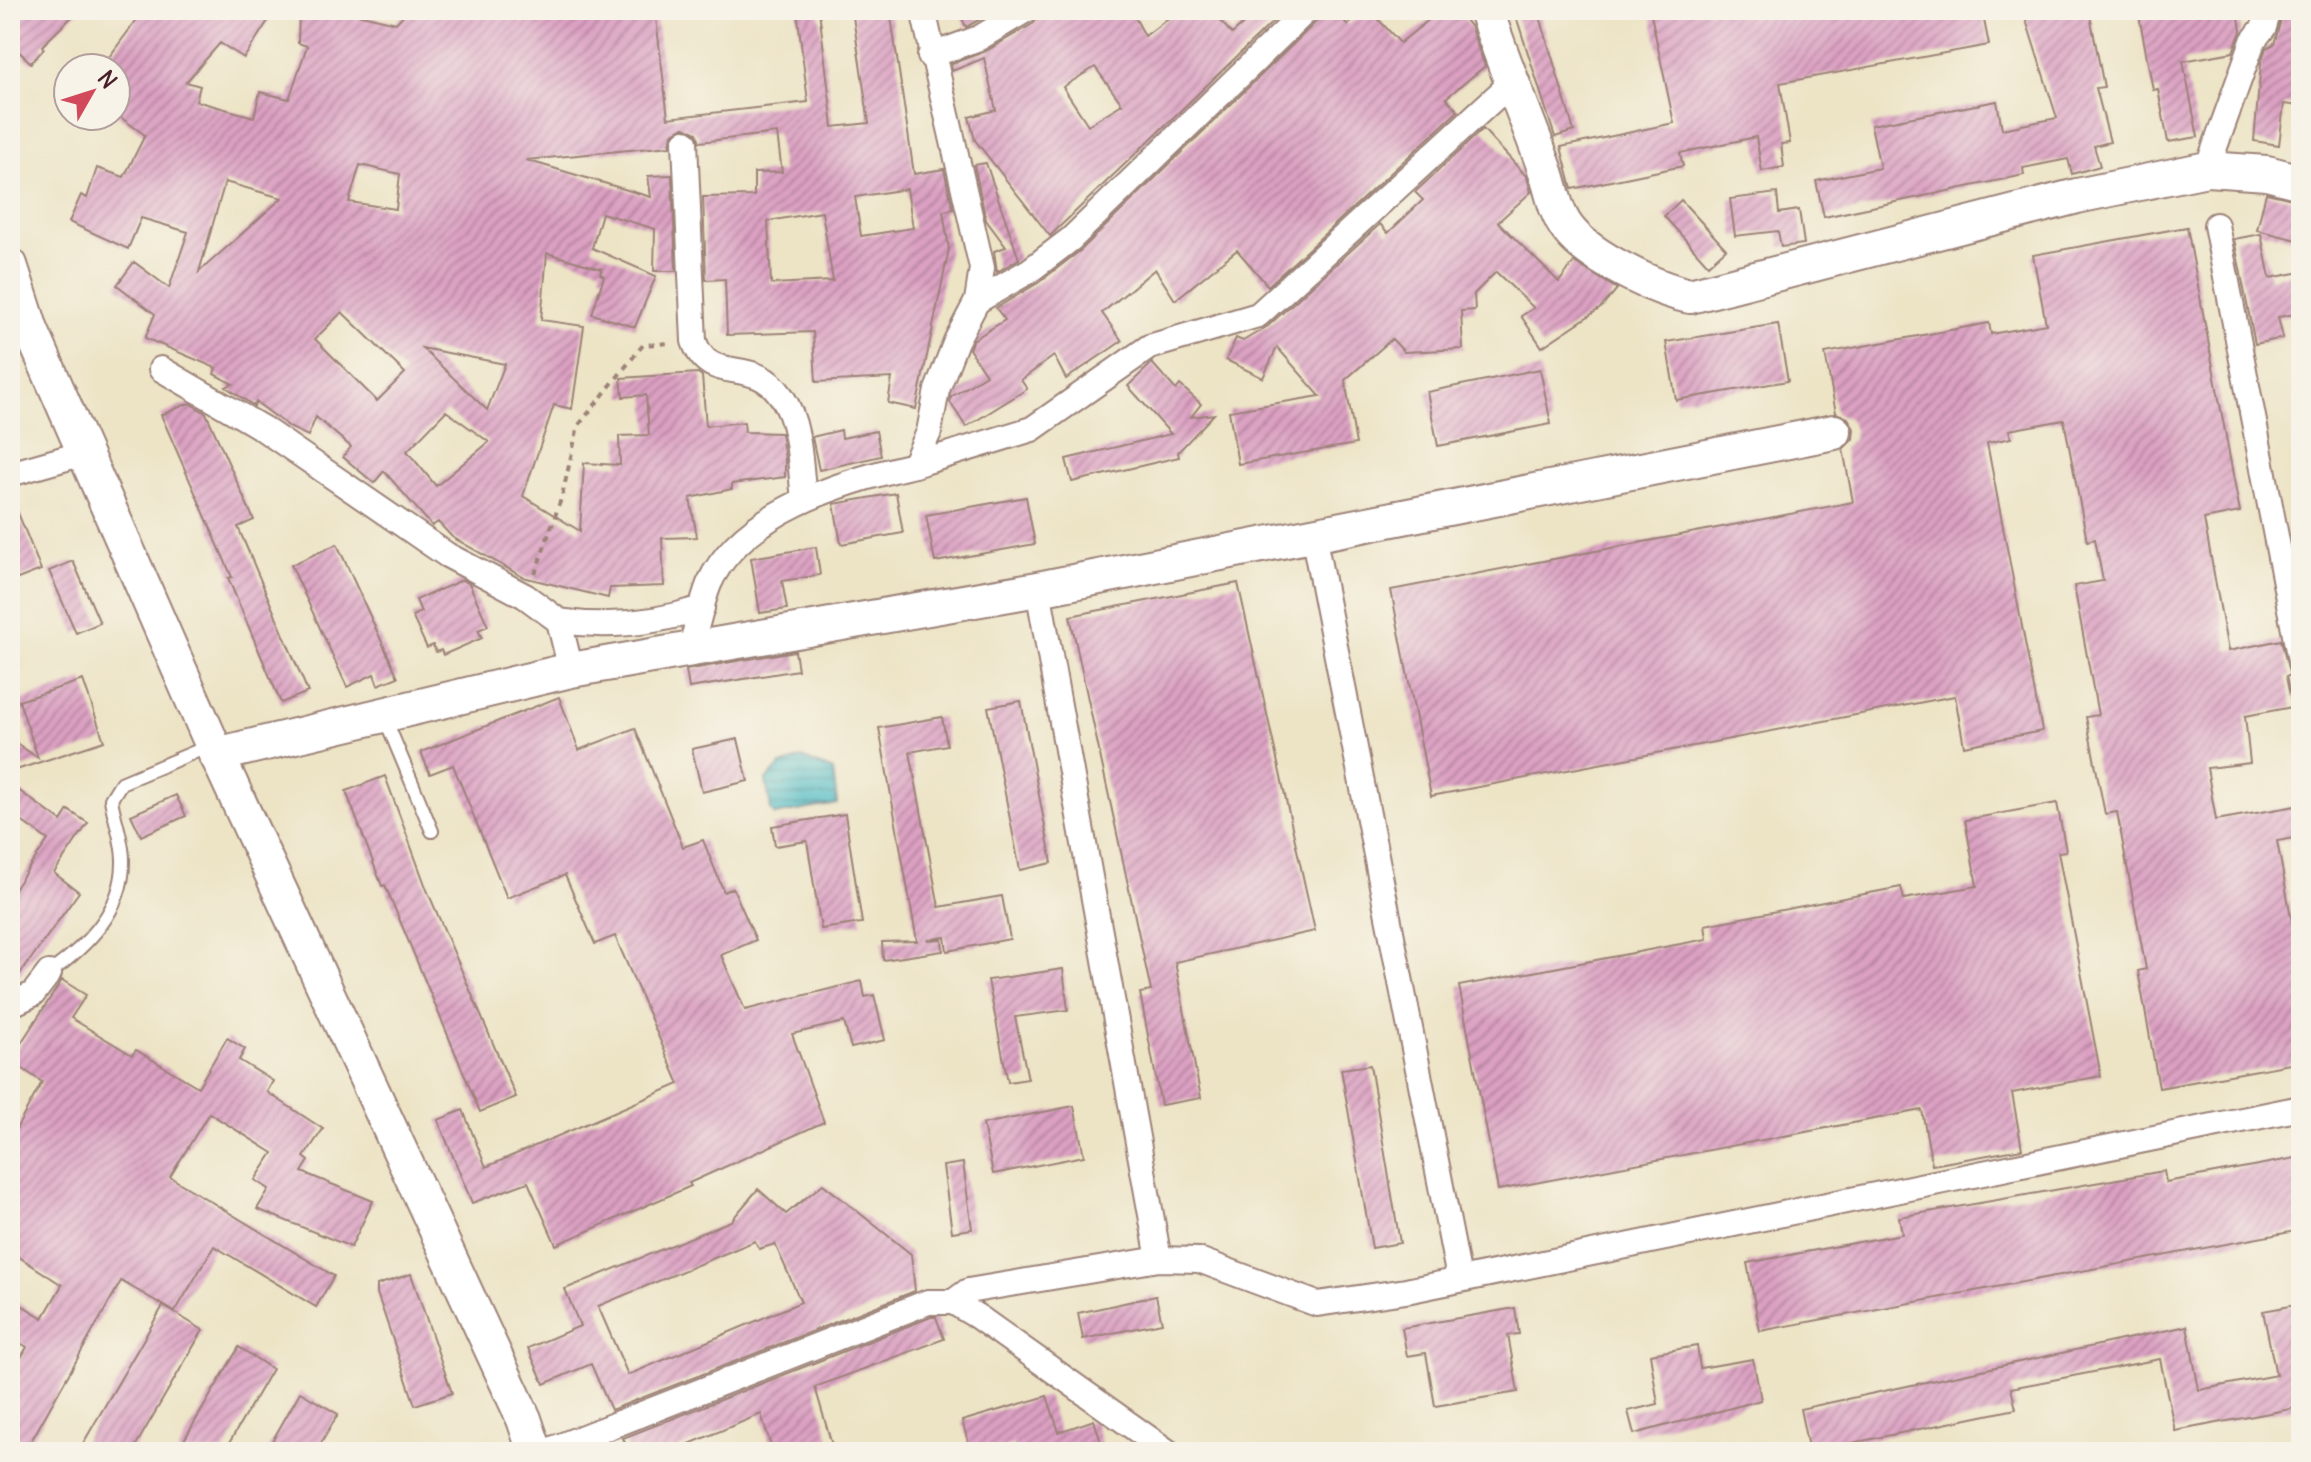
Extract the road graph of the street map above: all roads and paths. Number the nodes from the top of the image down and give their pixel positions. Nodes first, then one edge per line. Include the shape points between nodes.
1 (923, 10) edge
2 (1026, 10) edge
3 (1307, 10) edge
4 (1486, 10) edge
5 (2269, 10) edge
6 (930, 56) junction
7 (1510, 84) junction
8 (685, 142) dead end
9 (2207, 169) junction
10 (2301, 182) edge
11 (2216, 225) dead end
12 (10, 265) edge
13 (977, 301) junction
14 (694, 341) junction
15 (161, 369) dead end
16 (1834, 432) dead end
17 (84, 453) junction
18 (914, 465) junction
19 (10, 474) edge
20 (804, 500) junction
21 (1313, 534) junction
22 (1038, 589) junction
23 (525, 596) junction
24 (702, 608) junction
25 (559, 621) junction
26 (690, 649) junction
27 (2301, 666) edge
28 (571, 670) junction
29 (384, 716) junction
30 (214, 750) junction
31 (432, 831) dead end
32 (49, 973) joint
33 (10, 1005) edge
34 (2301, 1108) edge
35 (1159, 1259) junction
36 (1459, 1278) junction
37 (953, 1302) junction
38 (535, 1452) edge
39 (545, 1452) edge
40 (1168, 1452) edge

1 - 6 street
2 - 6 street via 979,38
3 - 13 street via 1071,239
4 - 7 street
5 - 9 street
6 - 13 street via 982,268
7 - 9 street via 1568,230 1630,274 1690,296 2077,196
7 - 18 street via 1258,315 1149,347 1032,429
8 - 14 street
9 - 10 street via 2267,173
11 - 27 street
12 - 17 street via 31,330
13 - 18 street via 937,390 929,432
14 - 20 street via 710,367 763,376 782,397 794,423
14 - 23 path via 643,345 578,426 558,509
15 - 23 street via 262,428 447,555
16 - 21 street
17 - 19 street
17 - 30 street
18 - 20 street via 858,478
20 - 24 street via 735,546 710,583
21 - 22 street
21 - 36 street
22 - 26 street
22 - 35 street
23 - 25 street
24 - 25 street via 674,617 596,626
24 - 26 street
25 - 28 street
26 - 28 street
28 - 29 street
29 - 30 street
29 - 31 lane
30 - 32 lane via 121,783 111,799 123,857 121,889 87,946
30 - 38 street
32 - 33 street via 33,994
34 - 36 street
35 - 36 street via 1199,1260 1317,1304
35 - 37 street via 986,1287
37 - 39 street via 928,1302
37 - 40 street

